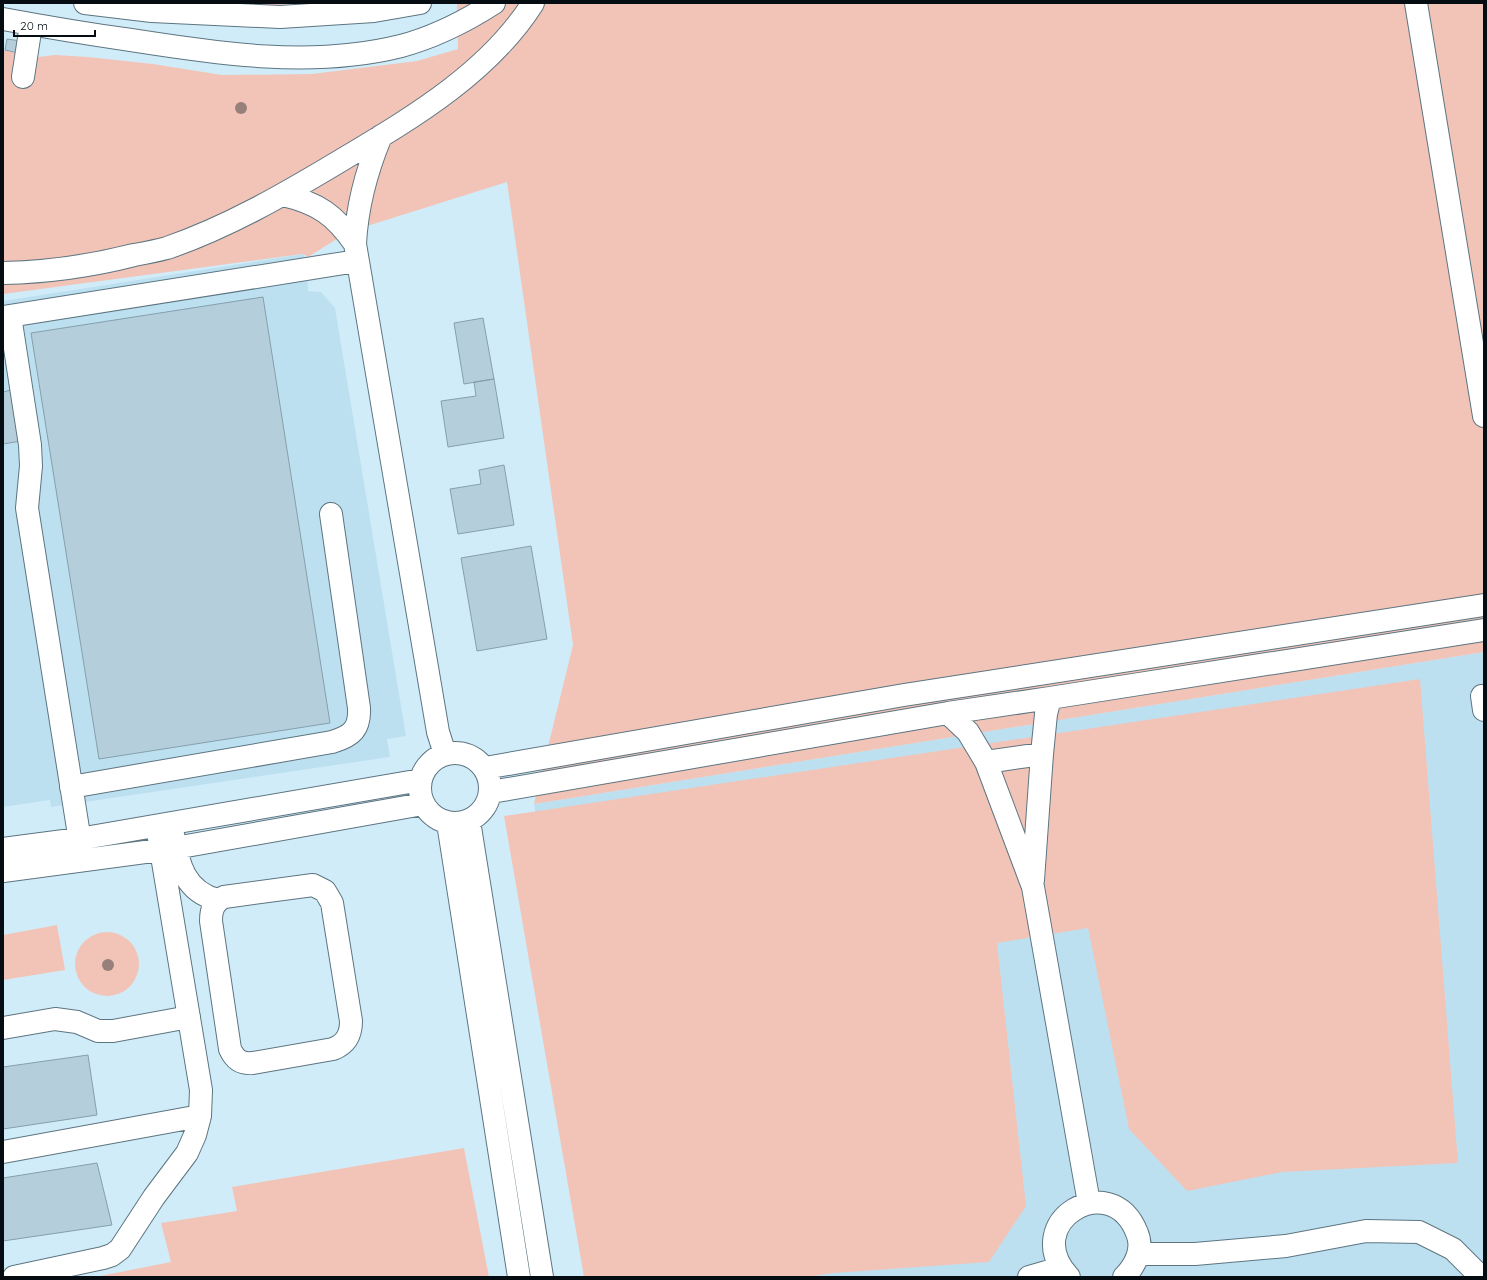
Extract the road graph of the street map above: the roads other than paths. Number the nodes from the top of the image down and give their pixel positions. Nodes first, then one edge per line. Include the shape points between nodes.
1 (85, 3) edge
2 (420, 3) edge
3 (494, 3) edge
4 (533, 3) edge
5 (1416, 3) edge
6 (148, 7) edge
7 (179, 8) edge
8 (3, 19) edge
9 (31, 25) junction
10 (23, 76) dead end
11 (381, 136) junction
12 (283, 195) junction
13 (356, 253) junction
14 (3, 273) edge
15 (6, 317) edge
16 (11, 385) edge
17 (1484, 416) edge
18 (331, 514) dead end
19 (1484, 604) edge
20 (1484, 630) edge
21 (1050, 698) junction
22 (948, 713) junction
23 (445, 754) junction
24 (1042, 754) junction
25 (986, 762) junction
26 (485, 768) junction
27 (421, 780) junction
28 (71, 787) junction
29 (491, 792) junction
30 (423, 804) junction
31 (458, 822) junction
32 (164, 824) junction
33 (79, 839) junction
34 (3, 849) edge
35 (168, 849) junction
36 (83, 860) junction
37 (3, 871) edge
38 (1033, 887) junction
39 (218, 900) junction
40 (189, 1017) junction
41 (3, 1028) edge
42 (200, 1116) junction
43 (3, 1152) edge
44 (1089, 1203) junction
45 (1139, 1254) junction
46 (1065, 1272) edge
47 (14, 1277) edge
48 (519, 1277) edge
49 (542, 1277) edge
50 (1029, 1277) edge
51 (1124, 1277) edge
52 (1481, 1277) edge

1 - 6 street
2 - 7 street via 374,11 280,17
3 - 9 street via 439,34 402,46 324,56 213,53
4 - 11 street via 520,23 497,48 447,93
5 - 17 street
6 - 7 street
8 - 9 street
9 - 10 street
11 - 12 street
11 - 13 street via 362,189 357,216
12 - 13 street via 305,200 325,211 342,226
12 - 14 street via 229,222 166,248 102,263 36,272
13 - 15 street
13 - 23 street via 438,732
15 - 16 street
16 - 28 street via 30,445 27,508
18 - 28 street via 359,708 360,720 354,731 332,742
19 - 26 street via 904,694
20 - 21 street
21 - 22 street
21 - 24 street
22 - 25 street via 968,732
22 - 29 street
23 - 26 street via 467,755
23 - 27 street via 425,769
24 - 25 street
24 - 38 street
25 - 38 street
26 - 29 street via 490,779
27 - 30 street via 420,793
27 - 32 street
28 - 33 street
29 - 31 street via 480,814
30 - 31 street via 434,817
30 - 35 street
31 - 48 street
31 - 49 street
32 - 33 street
32 - 35 street
33 - 34 street
33 - 36 street
35 - 36 street
35 - 39 street via 188,883 201,895
35 - 40 street
36 - 37 street
38 - 44 street
39 - 39 street via 213,906 211,921 233,1055 239,1061 253,1063 340,1046 349,1035 351,1021 332,903 325,891 320,887 306,886 224,897
40 - 41 street via 113,1031 98,1031 77,1022 55,1019
40 - 42 street via 201,1090
42 - 43 street
42 - 47 street via 187,1153 154,1197 120,1250 103,1258
44 - 45 street via 1106,1203 1121,1210 1133,1222 1139,1238
44 - 46 street via 1074,1209 1062,1220 1055,1235 1054,1252
45 - 51 street via 1132,1270
45 - 52 street via 1195,1254 1286,1246 1366,1231 1419,1232 1453,1250
46 - 50 street

